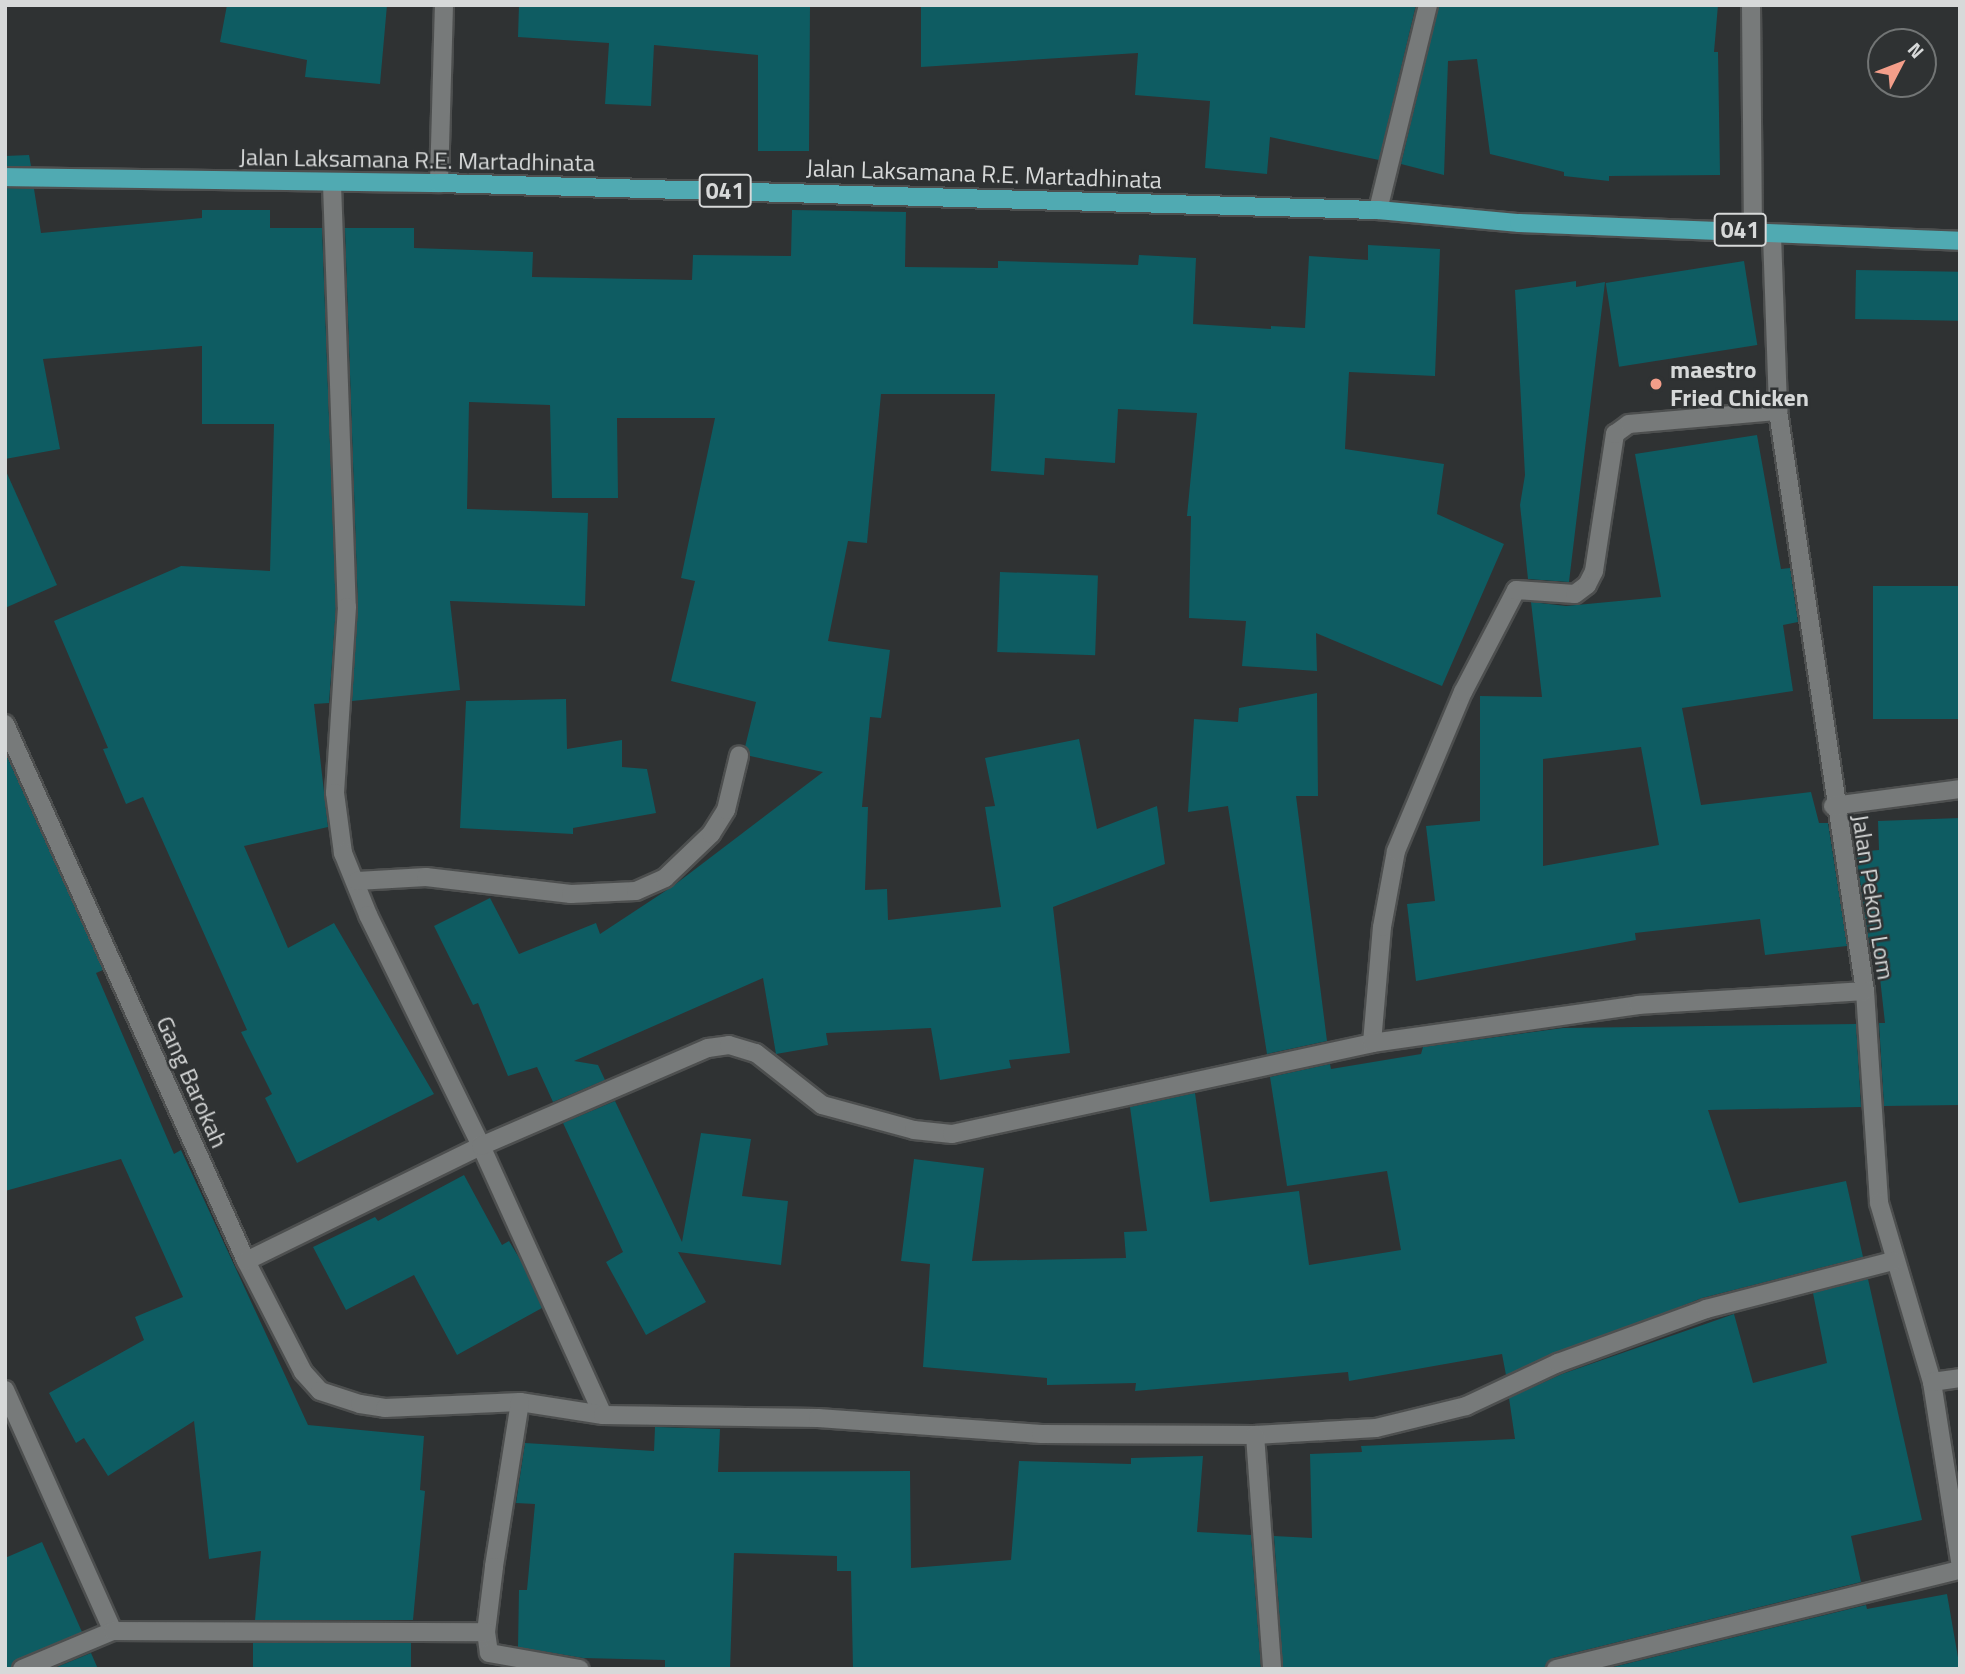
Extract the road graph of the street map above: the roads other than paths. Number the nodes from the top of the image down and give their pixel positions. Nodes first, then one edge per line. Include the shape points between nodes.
1 (444, 5) edge
2 (1428, 5) edge
3 (1751, 5) edge
4 (5, 177) edge
5 (439, 183) junction
6 (331, 184) junction
7 (1378, 211) junction
8 (1753, 230) junction
9 (1772, 234) junction
10 (1960, 241) edge
11 (1778, 411) junction
12 (5, 723) edge
13 (739, 756) dead end
14 (1960, 789) edge
15 (1833, 806) junction
16 (357, 881) junction
17 (1864, 991) junction
18 (1372, 1043) junction
19 (481, 1146) junction
20 (246, 1261) junction
21 (1893, 1261) junction
22 (1960, 1378) edge
23 (1932, 1382) junction
24 (5, 1390) edge
25 (520, 1402) junction
26 (603, 1415) junction
27 (1255, 1435) junction
28 (1960, 1561) edge
29 (1960, 1570) edge
30 (113, 1631) junction
31 (486, 1632) junction
32 (22, 1669) edge
33 (580, 1669) edge
34 (1272, 1669) edge
35 (1556, 1669) edge

1 - 5 street
2 - 7 street
3 - 8 street
4 - 6 main road, Jalan Laksamana R.E. Martadhinata / 041
5 - 6 main road, Jalan Laksamana R.E. Martadhinata / 041
5 - 7 main road, Jalan Laksamana R.E. Martadhinata / 041
6 - 16 street via 347,607 335,793 343,853
7 - 8 main road, Jalan Laksamana R.E. Martadhinata / 041 via 1520,223
8 - 9 main road, Jalan Laksamana R.E. Martadhinata / 041
9 - 10 main road, Jalan Laksamana R.E. Martadhinata / 041
9 - 11 street, Jalan Pekon Lom
11 - 15 street, Jalan Pekon Lom
11 - 18 street via 1629,424 1615,434 1594,571 1587,585 1574,594 1516,590 1462,692 1396,851 1382,927
12 - 20 street, Gang Barokah
13 - 16 street via 726,810 711,834 665,878 636,891 571,894 426,877
14 - 15 street
15 - 17 street, Jalan Pekon Lom
16 - 19 street via 368,915
17 - 18 street via 1638,1005
17 - 21 street, Jalan Pekon Lom via 1879,1203
18 - 19 street via 953,1134 914,1130 822,1105 756,1053 729,1045 708,1048 611,1087
19 - 20 street
19 - 26 street
20 - 25 street, Gang Barokah via 303,1372 320,1391 385,1408
21 - 23 street, Jalan Pekon Lom
21 - 27 street, Gang Barokah via 1706,1309 1558,1363 1466,1406 1376,1428
22 - 23 street
23 - 28 street, Jalan Pekon Lom
24 - 30 street
25 - 26 street, Gang Barokah
25 - 31 street via 506,1469
26 - 27 street, Gang Barokah via 818,1418 1041,1434
27 - 34 street
29 - 35 street
30 - 31 street
30 - 32 street
31 - 33 street via 491,1657

